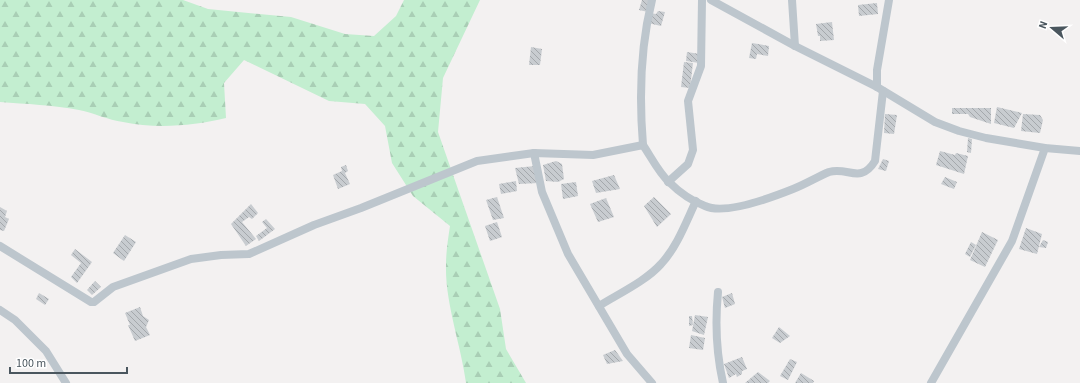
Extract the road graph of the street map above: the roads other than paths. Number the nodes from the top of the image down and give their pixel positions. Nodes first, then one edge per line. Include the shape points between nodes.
1 (652, 0) edge
2 (702, 0) edge
3 (711, 0) edge
4 (792, 0) edge
5 (889, 0) edge
6 (795, 46) junction
7 (880, 89) junction
8 (643, 145) junction
9 (1045, 148) junction
10 (1080, 151) edge
11 (534, 153) junction
12 (668, 182) junction
13 (696, 202) junction
14 (0, 246) edge
15 (718, 292) dead end
16 (599, 306) junction
17 (0, 310) edge
18 (66, 383) edge
19 (652, 383) edge
20 (723, 383) edge
21 (931, 383) edge

1 - 8 street via 641,67
2 - 12 street via 701,66 688,101 693,150 688,164
3 - 6 street
4 - 6 street
5 - 7 street via 877,70
6 - 7 street
7 - 9 street via 936,122 959,131
7 - 13 street via 875,161 869,170 861,174 831,172 794,189 748,205 728,208 706,207
8 - 11 street via 593,155
8 - 12 street
9 - 10 street
9 - 21 street via 1012,241
11 - 14 street via 477,161 361,208 314,224 249,254 190,259 113,287 94,302 86,300
11 - 16 street via 542,192 568,254
12 - 13 street
13 - 16 street via 662,264
15 - 20 street via 716,336
16 - 19 street via 627,354
17 - 18 street via 15,320 46,351

